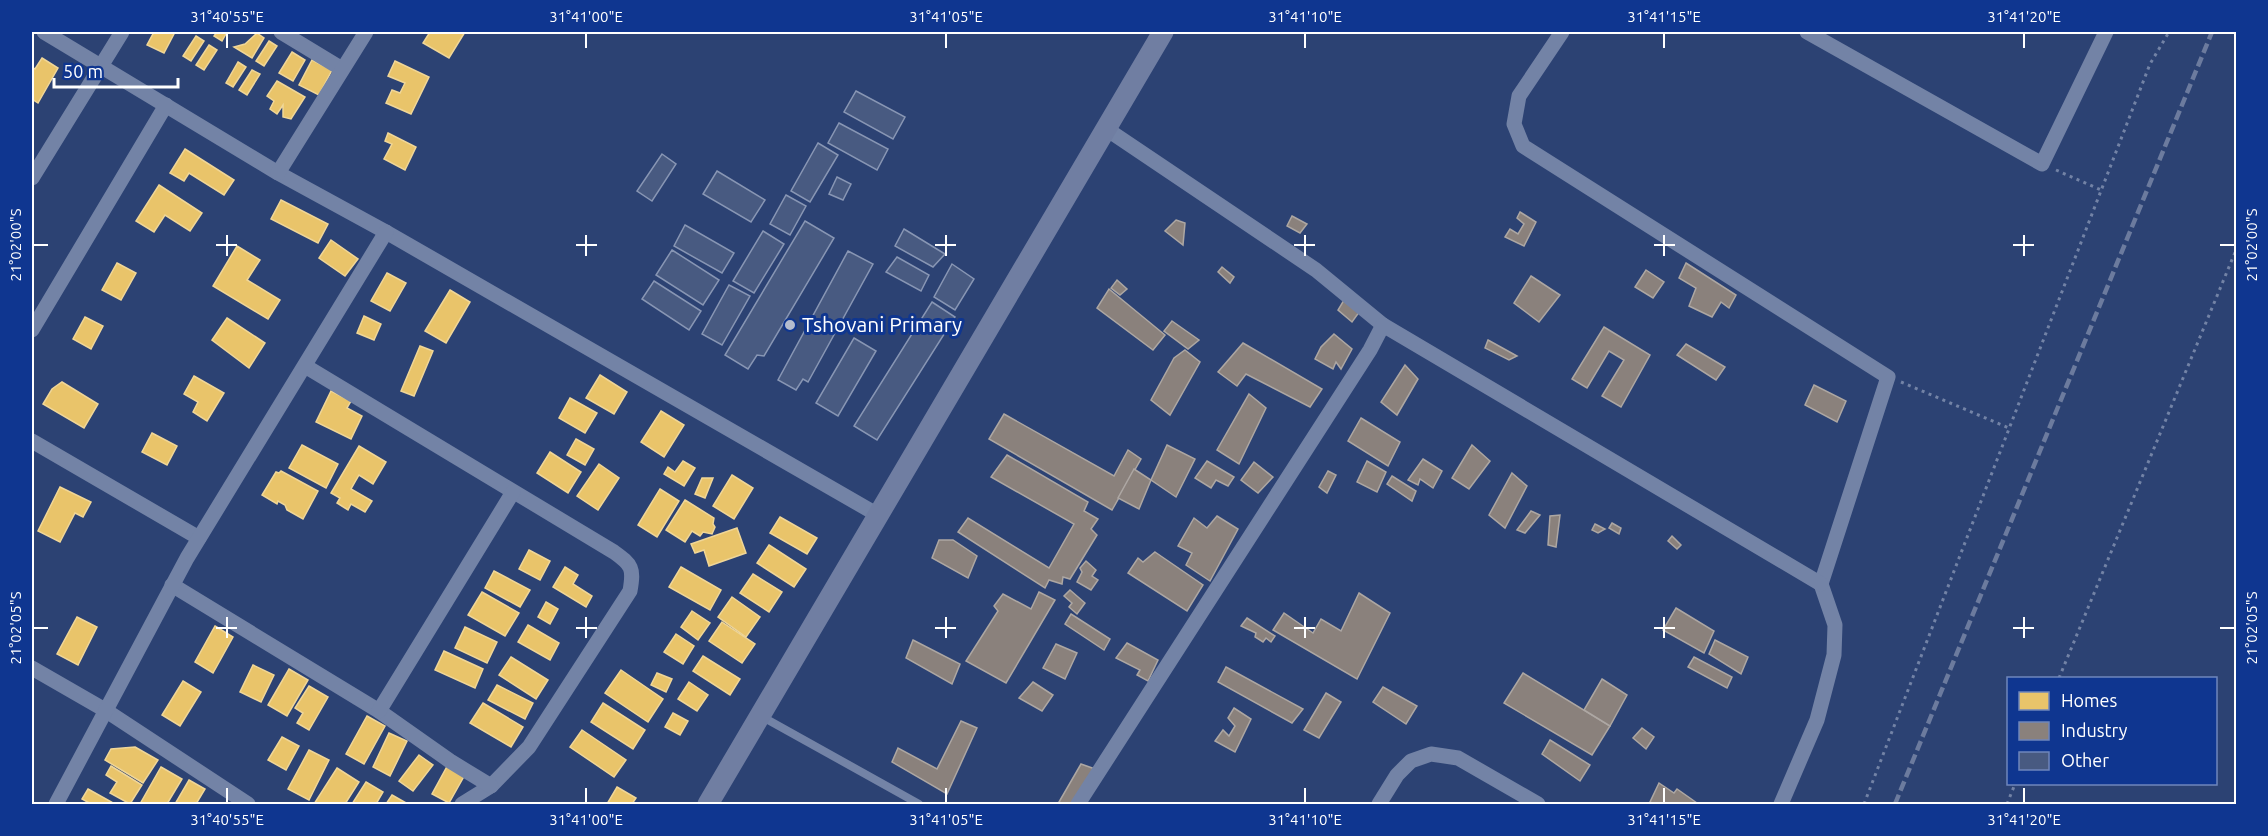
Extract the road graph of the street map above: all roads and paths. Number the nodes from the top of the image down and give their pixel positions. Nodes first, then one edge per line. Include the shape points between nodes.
1 (44, 32) edge
2 (122, 32) edge
3 (281, 32) edge
4 (366, 32) edge
5 (1163, 32) edge
6 (1562, 32) edge
7 (1807, 32) edge
8 (2106, 32) edge
9 (2169, 32) edge
10 (101, 65) junction
11 (342, 69) junction
12 (166, 105) junction
13 (1105, 129) junction
14 (2042, 164) junction
15 (278, 173) junction
16 (32, 178) edge
17 (2101, 190) junction
18 (386, 232) junction
19 (2236, 250) edge
20 (1383, 325) junction
21 (32, 330) edge
22 (304, 366) junction
23 (1888, 376) junction
24 (2010, 428) junction
25 (32, 441) edge
26 (513, 492) junction
27 (878, 515) junction
28 (199, 538) junction
29 (1821, 584) junction
30 (172, 585) junction
31 (32, 668) edge
32 (2059, 677) edge
33 (105, 710) junction
34 (379, 711) junction
35 (760, 716) junction
36 (2014, 785) edge
37 (491, 786) junction
38 (56, 804) edge
39 (248, 804) edge
40 (462, 804) edge
41 (708, 804) edge
42 (919, 804) edge
43 (1078, 804) edge
44 (1379, 804) edge
45 (1538, 804) edge
46 (1781, 804) edge
47 (1864, 804) edge
48 (2007, 804) edge

1 - 10 street
2 - 10 street
3 - 11 street
4 - 11 street
5 - 13 street
6 - 23 street via 1519,96 1514,124 1522,146
7 - 14 street
8 - 14 street
9 - 17 path via 2150,64
10 - 12 street
10 - 16 street
11 - 15 street
12 - 15 street
12 - 21 street
13 - 20 street via 1316,270
13 - 27 street
14 - 17 path
15 - 18 street
17 - 24 path
18 - 22 street
18 - 27 street
19 - 32 path
20 - 29 street
20 - 43 street
22 - 26 street
22 - 28 street
23 - 24 path
23 - 29 street
24 - 47 path
25 - 28 street
26 - 34 street
26 - 37 street via 614,552 633,573 630,591 529,747
27 - 35 street
28 - 30 street
29 - 46 street via 1835,625 1834,655 1817,720
30 - 33 street
30 - 34 street
31 - 33 street
33 - 38 street
33 - 39 street
34 - 37 street
35 - 41 street
35 - 42 lane
36 - 48 path
37 - 40 street
44 - 45 street via 1411,761 1431,754 1458,758

